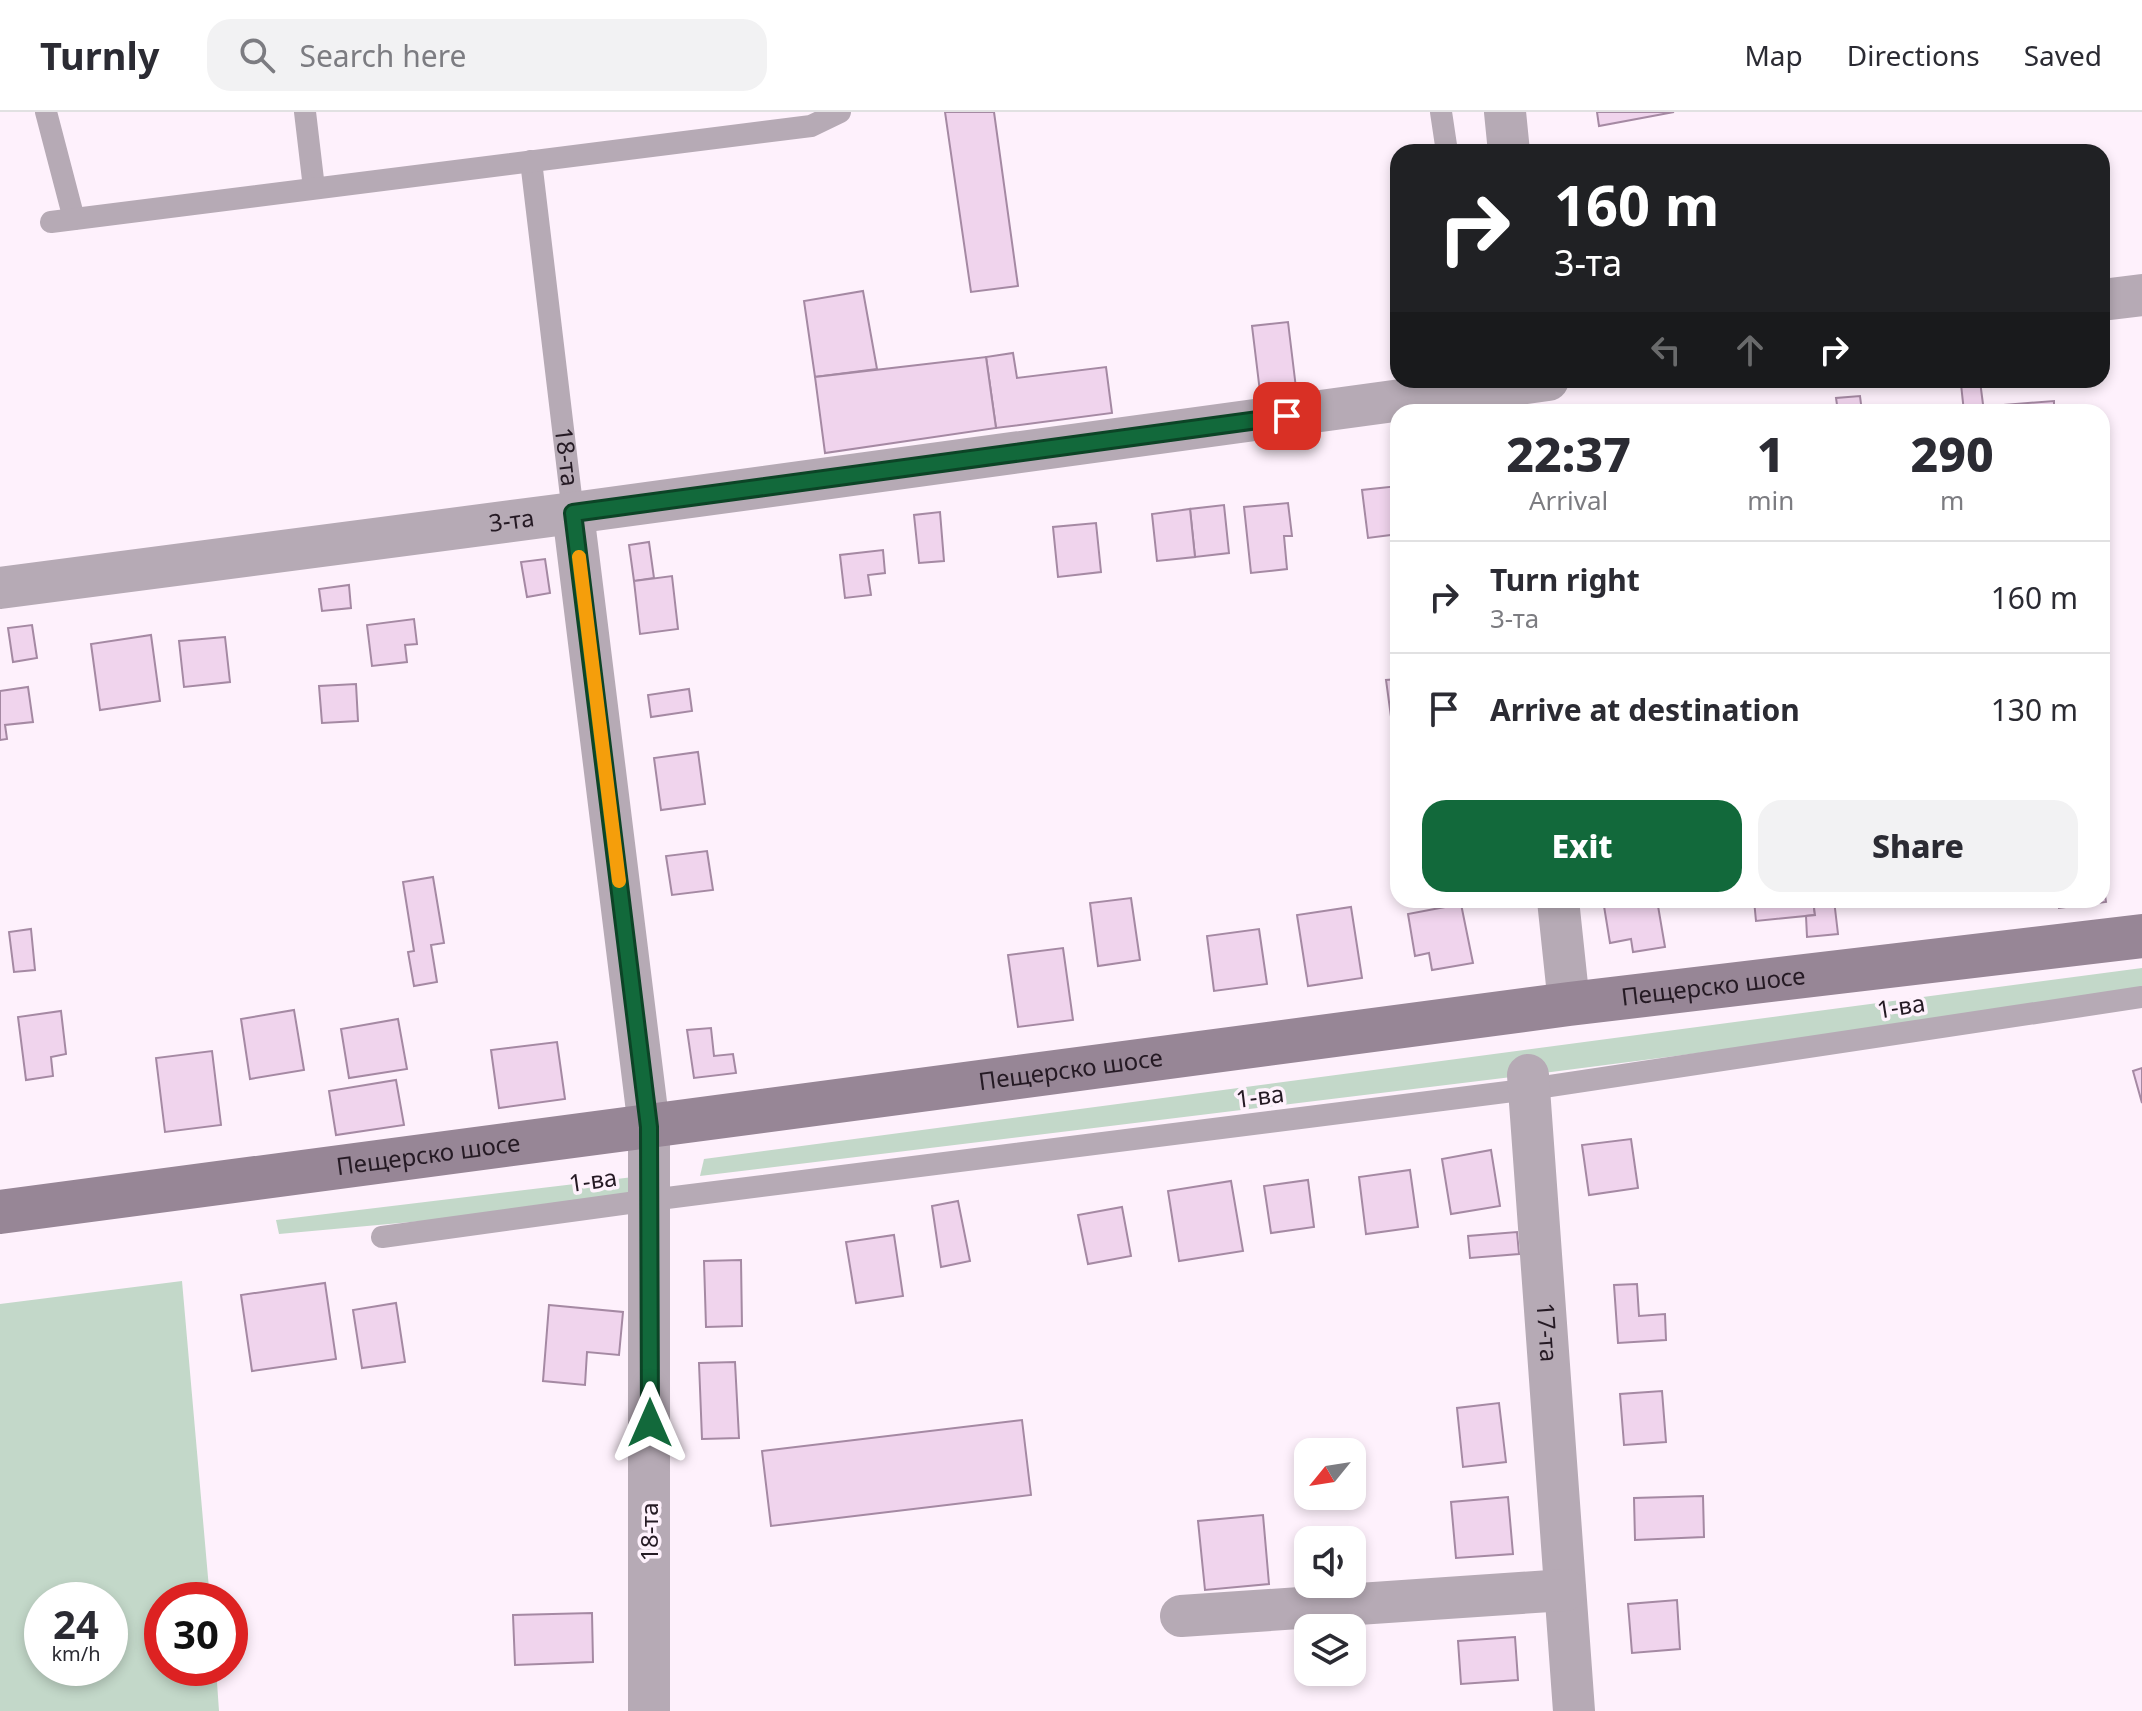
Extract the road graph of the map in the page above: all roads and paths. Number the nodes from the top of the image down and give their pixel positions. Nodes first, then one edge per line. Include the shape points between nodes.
1 (46, 112) edge
2 (305, 112) edge
3 (840, 112) edge
4 (1441, 112) edge
5 (1505, 112) edge
6 (1446, 144) edge
7 (1508, 144) edge
8 (531, 161) junction
9 (314, 188) junction
10 (2142, 295) edge
11 (2110, 299) edge
12 (1505, 390) edge
13 (1399, 404) edge
14 (1390, 405) edge
15 (573, 513) junction
16 (0, 588) edge
17 (1559, 908) edge
18 (2142, 936) edge
19 (2142, 997) edge
20 (1569, 1004) junction
21 (1529, 1082) junction
22 (649, 1127) junction
23 (651, 1200) junction
24 (0, 1212) edge
25 (382, 1237) dead end
26 (1565, 1590) junction
27 (1181, 1616) dead end
28 (649, 1711) edge
29 (1574, 1711) edge

1 - 9 lane via 62,220
2 - 9 lane
3 - 8 lane via 811,126
4 - 6 lane
5 - 7 street
8 - 9 lane
8 - 15 lane, 18-та
10 - 11 street
12 - 13 street, 3-та
14 - 15 street, 3-та
15 - 16 street, 3-та
15 - 22 street, 18-та
17 - 20 street
18 - 20 main road, Пещерско шосе
19 - 21 lane, 1-ва
20 - 22 main road, Пещерско шосе
21 - 23 lane, 1-ва
21 - 26 street, 17-та
22 - 23 street, 18-та
22 - 24 main road, Пещерско шосе
23 - 25 lane, 1-ва
23 - 28 street, 18-та
26 - 27 street
26 - 29 street, 17-та

